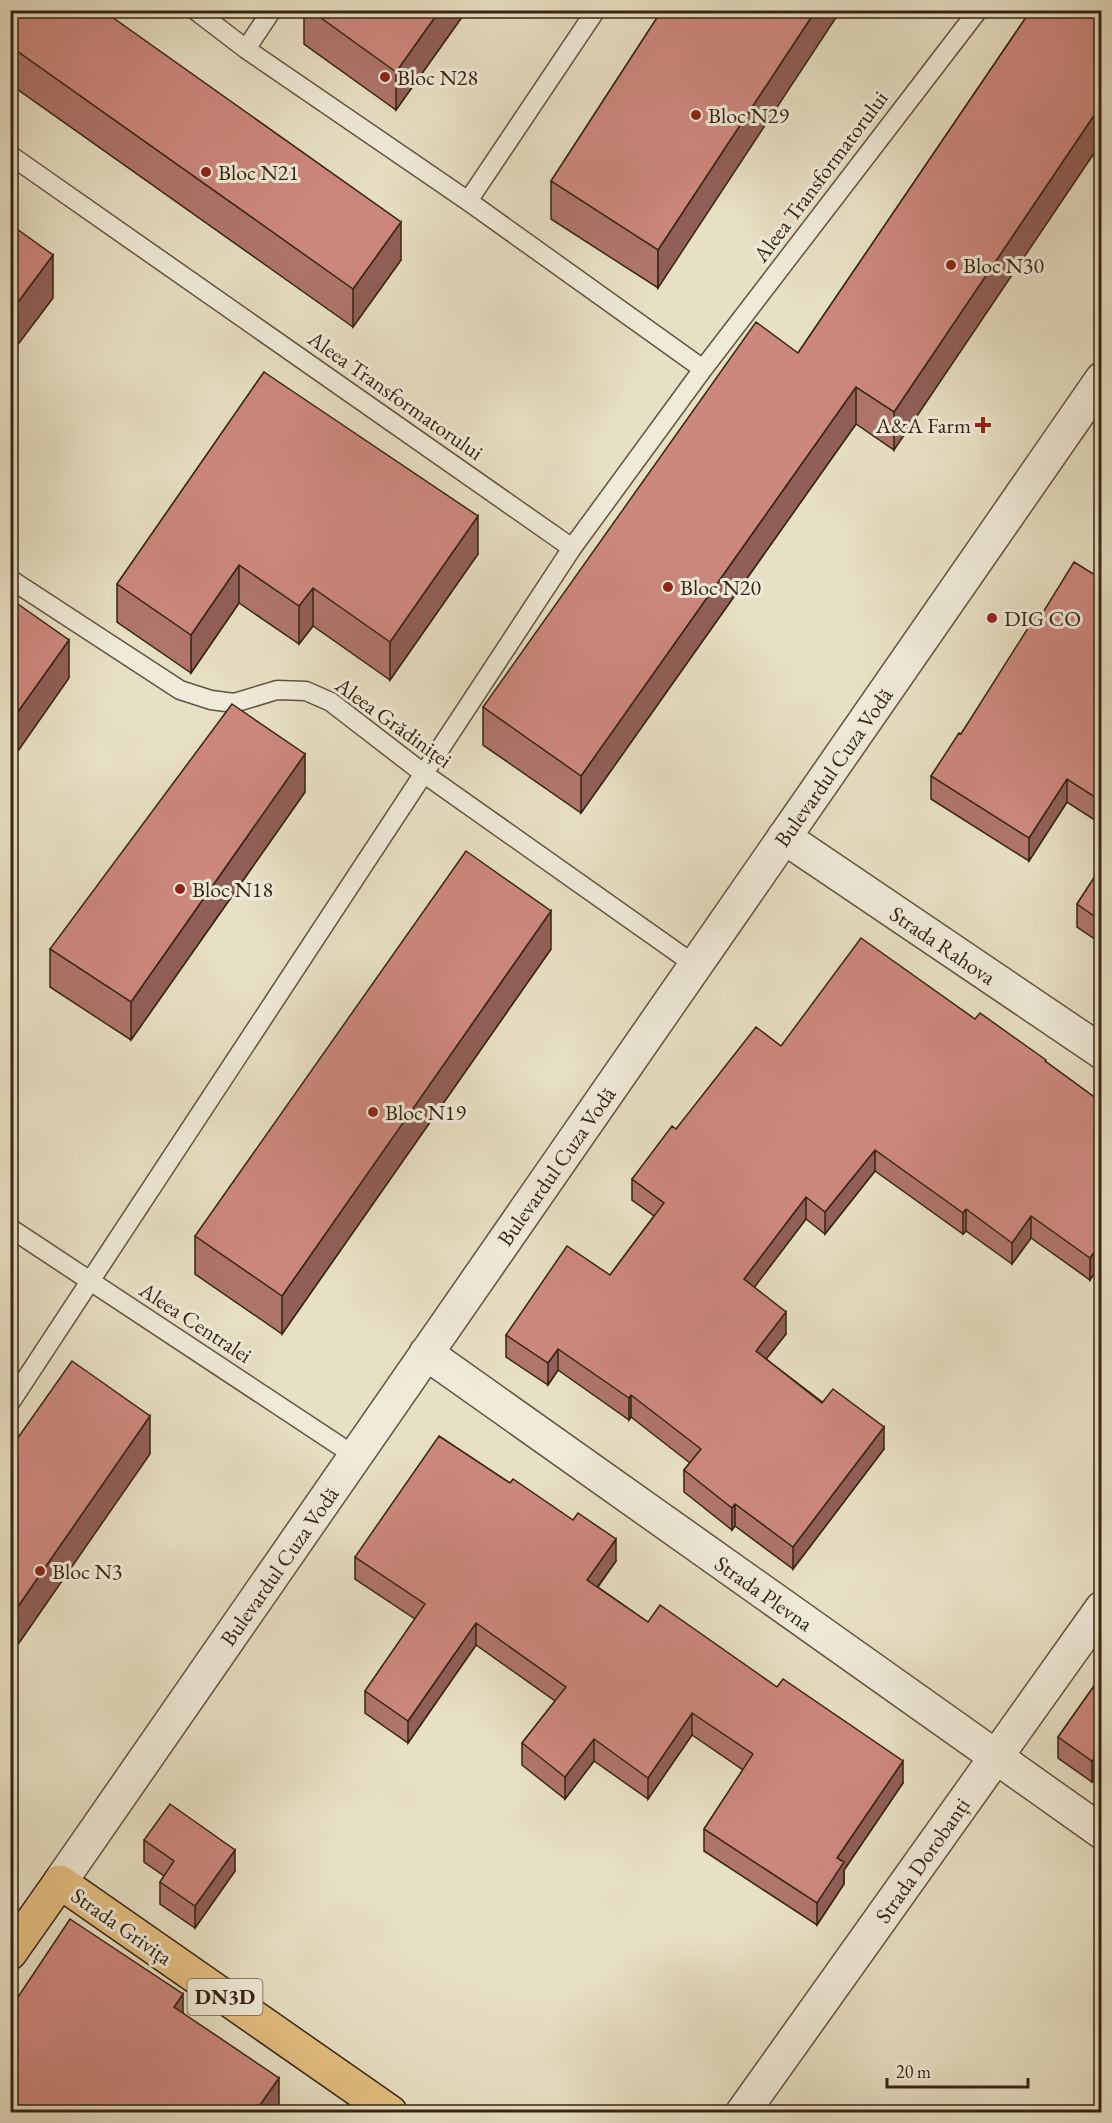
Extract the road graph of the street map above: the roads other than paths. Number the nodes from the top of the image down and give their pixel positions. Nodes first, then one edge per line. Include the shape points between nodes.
1 (195, 10) edge
2 (272, 10) edge
3 (596, 10) edge
4 (976, 13) dead end
5 (246, 49) junction
6 (10, 154) edge
7 (468, 201) junction
8 (703, 369) junction
9 (1101, 379) edge
10 (572, 548) junction
11 (10, 579) edge
12 (423, 773) junction
13 (784, 837) junction
14 (695, 965) junction
15 (1101, 1052) edge
16 (10, 1228) edge
17 (91, 1282) junction
18 (426, 1353) junction
19 (10, 1403) edge
20 (355, 1456) junction
21 (1101, 1608) edge
22 (996, 1757) junction
23 (1101, 1832) edge
24 (60, 1882) junction
25 (10, 1953) edge
26 (390, 2112) edge
27 (743, 2112) edge

1 - 5 lane
2 - 5 lane
3 - 7 lane
4 - 8 lane, Aleea Transformatorului
5 - 7 lane
6 - 10 lane, Aleea Transformatorului
7 - 8 lane
8 - 10 lane, Aleea Transformatorului
9 - 13 street, Bulevardul Cuza Vodă
10 - 12 lane
11 - 12 lane, Aleea Grădiniței via 180,690 234,703 277,690 306,691 331,702
12 - 14 lane, Aleea Grădiniței
12 - 17 lane
13 - 14 street, Bulevardul Cuza Vodă
13 - 15 street, Strada Rahova
14 - 18 street, Bulevardul Cuza Vodă
16 - 17 lane, Aleea Centralei
17 - 19 lane
17 - 20 lane, Aleea Centralei
18 - 20 street, Bulevardul Cuza Vodă
18 - 22 street, Strada Plevna
20 - 24 street, Bulevardul Cuza Vodă
21 - 22 street, Strada Dorobanți
22 - 23 street, Strada Plevna
22 - 27 street, Strada Dorobanți
24 - 25 main road, Bulevardul Cuza Vodă
24 - 26 main road, Strada Grivița / DN3D

